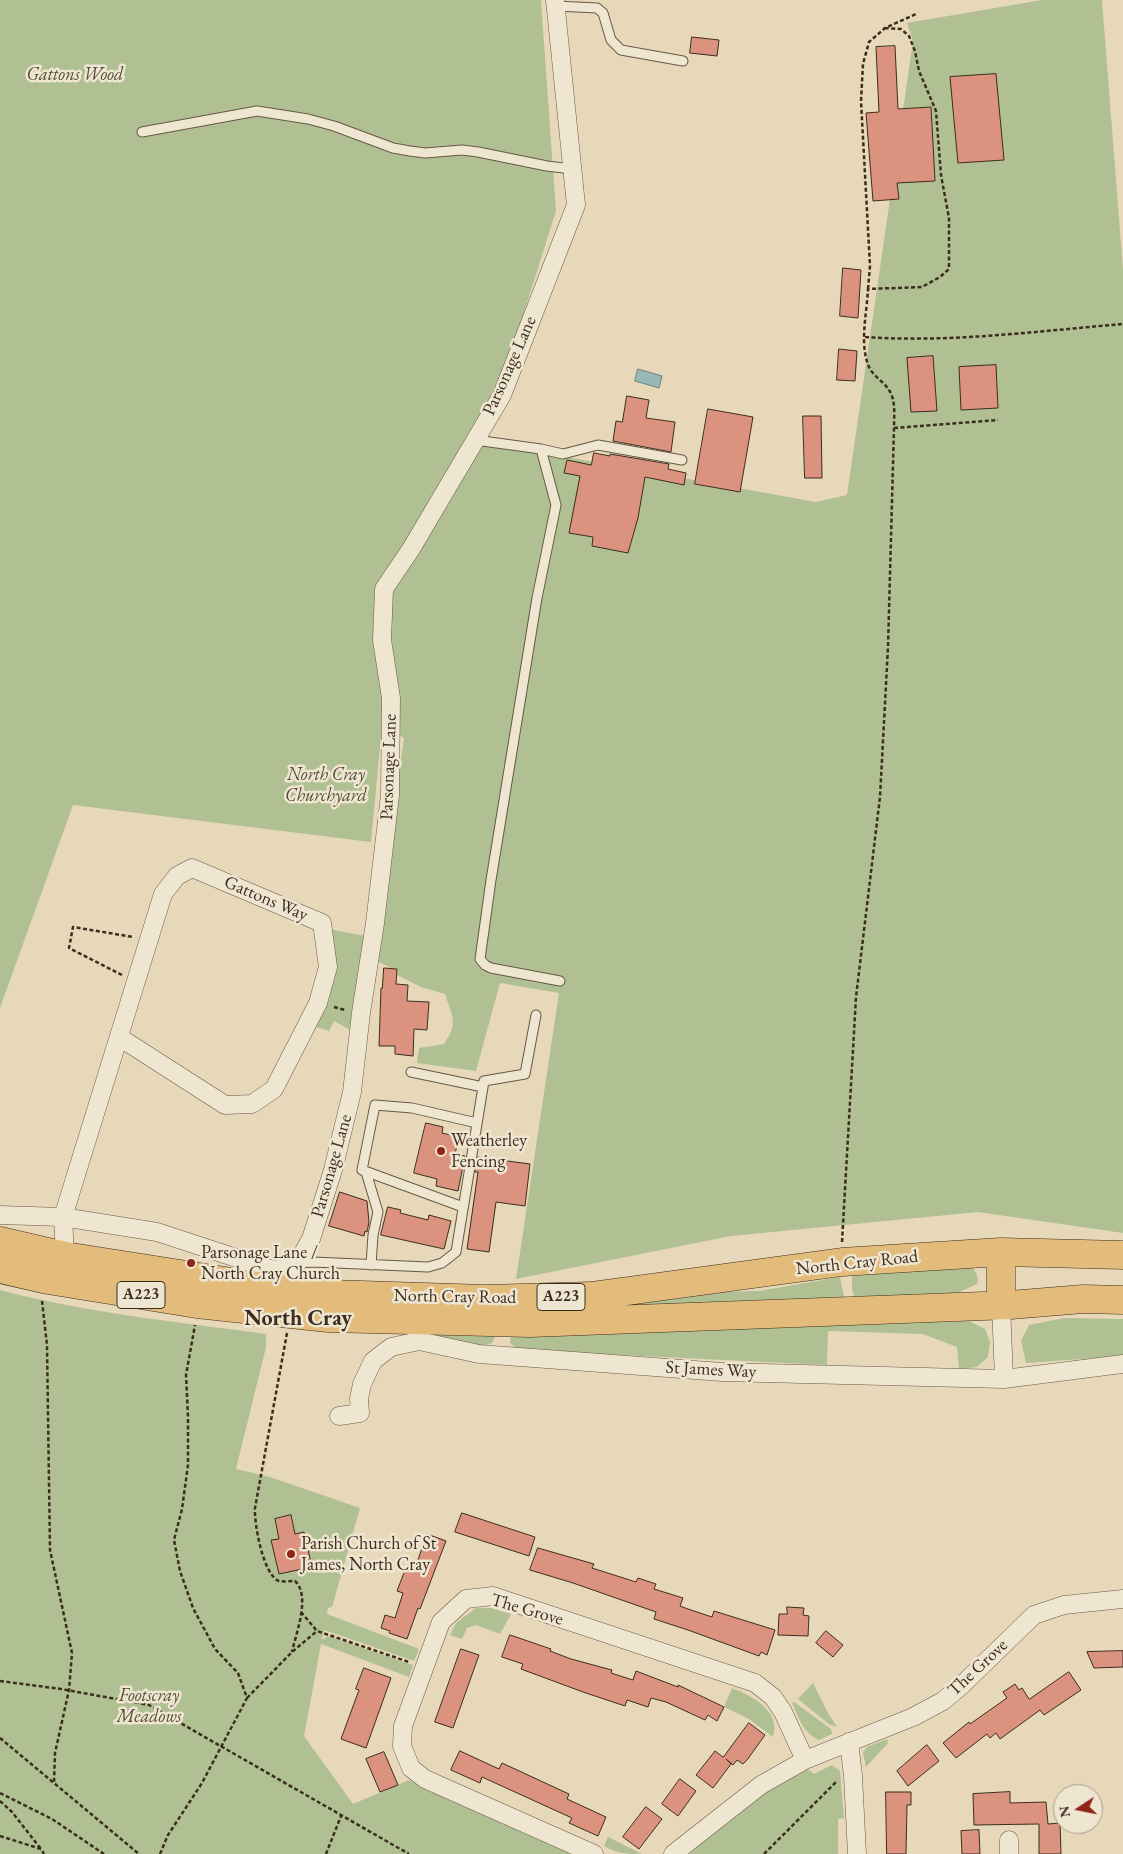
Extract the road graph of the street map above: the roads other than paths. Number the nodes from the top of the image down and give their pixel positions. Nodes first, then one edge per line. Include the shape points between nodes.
1 (555, 3) edge
2 (683, 61) dead end
3 (142, 132) dead end
4 (572, 169) junction
5 (475, 440) junction
6 (541, 449) junction
7 (682, 460) dead end
8 (560, 981) dead end
9 (536, 1014) dead end
10 (119, 1037) junction
11 (411, 1072) dead end
12 (483, 1087) junction
13 (477, 1123) junction
14 (366, 1172) junction
15 (463, 1207) junction
16 (0, 1215) edge
17 (63, 1217) junction
18 (0, 1241) edge
19 (1001, 1252) junction
20 (1123, 1255) edge
21 (65, 1256) junction
22 (296, 1263) junction
23 (371, 1265) junction
24 (0, 1270) edge
25 (1123, 1300) edge
26 (1001, 1304) junction
27 (1123, 1364) edge
28 (1004, 1378) junction
29 (339, 1416) dead end
30 (1123, 1599) edge
31 (848, 1742) junction
32 (805, 1760) junction
33 (594, 1854) edge
34 (673, 1854) edge
35 (857, 1854) edge

1 - 2 lane via 597,8 603,13 611,40 621,50
1 - 4 street, Parsonage Lane
3 - 4 lane via 257,111 334,126 393,148 425,153 462,150
4 - 5 street, Parsonage Lane via 576,205 502,395
5 - 6 lane
5 - 22 street, Parsonage Lane via 384,589 382,640 392,698 390,795 376,923 352,1092 333,1170 311,1239
6 - 7 lane via 563,454 598,445
6 - 8 lane via 556,506 537,598 480,959 491,968
9 - 12 lane via 525,1074 484,1081
10 - 10 street, Gattons Way via 163,894 178,876 192,868 322,923 328,967 318,1002 274,1089 252,1104 225,1105
10 - 17 street, Gattons Way
11 - 12 lane
12 - 13 lane
13 - 14 lane via 412,1108 375,1105 362,1170
13 - 15 lane
14 - 15 lane
14 - 23 lane via 378,1212
15 - 23 lane via 456,1252 442,1262 428,1267
16 - 17 street
17 - 21 street, Gattons Way
17 - 22 street via 157,1232 273,1270 295,1267
18 - 21 main road, North Cray Road / A223
19 - 20 main road, North Cray Road / A223
19 - 21 main road, North Cray Road / A223 via 842,1262 591,1296 486,1299 330,1294
19 - 26 main road
22 - 23 lane
24 - 26 main road, North Cray Road / A223 via 197,1304 328,1318 530,1323
25 - 26 main road, North Cray Road / A223
26 - 28 street
27 - 28 street, St James Way
28 - 29 street, St James Way via 722,1372 480,1354 419,1341 390,1348 374,1362 362,1384 359,1399 362,1419
30 - 31 street, The Grove via 1064,1605 1034,1615 943,1701 913,1717
31 - 32 street, The Grove
31 - 35 street
32 - 33 street, The Grove via 773,1696 755,1683 493,1596 466,1600 441,1622 403,1726 402,1746 411,1768 425,1779
32 - 34 street, The Grove via 761,1785

